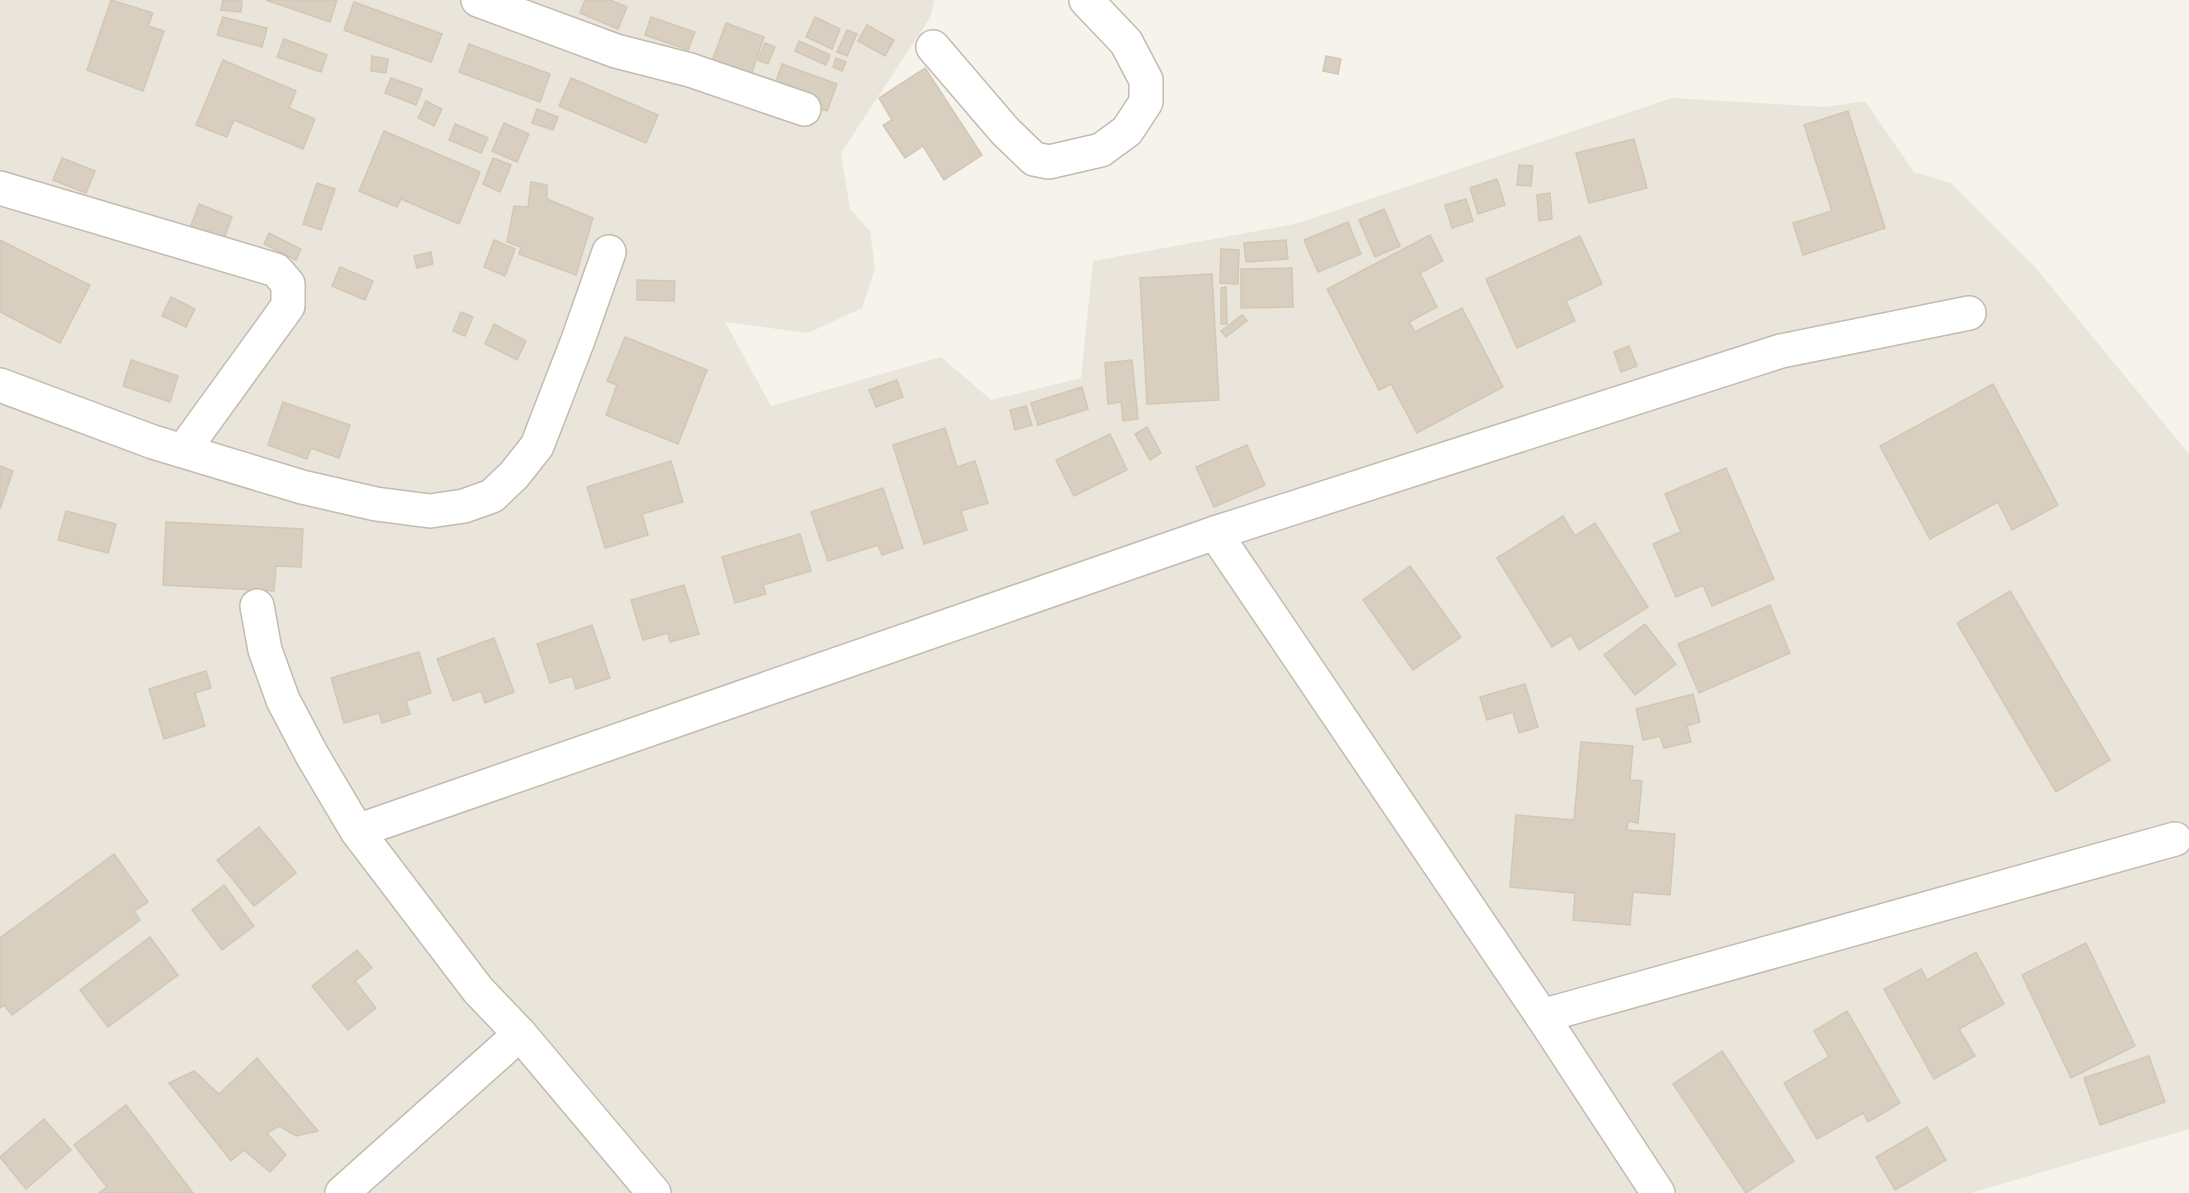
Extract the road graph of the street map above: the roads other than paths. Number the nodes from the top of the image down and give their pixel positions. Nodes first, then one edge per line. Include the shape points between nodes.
1 (478, 0) edge
2 (1086, 0) edge
3 (933, 47) dead end
4 (804, 110) dead end
5 (0, 188) edge
6 (609, 252) dead end
7 (1969, 313) dead end
8 (0, 385) edge
9 (183, 451) junction
10 (1215, 533) junction
11 (257, 606) dead end
12 (357, 831) junction
13 (2175, 839) dead end
14 (1542, 1016) junction
15 (520, 1034) junction
16 (342, 1193) edge
17 (654, 1193) edge
18 (1658, 1193) edge

1 - 4 street via 616,51 690,70
2 - 3 street via 1126,42 1146,80 1146,102 1140,112 1127,131 1101,150 1049,162 1034,159
5 - 9 street via 276,270 288,284 288,306
6 - 9 street via 537,446 492,496 464,506 430,511 376,504 302,487
7 - 10 street via 1781,351
8 - 9 street
10 - 12 street
10 - 14 street
11 - 12 street via 265,650 283,700
12 - 15 street via 478,990
13 - 14 street
14 - 18 street
15 - 16 street
15 - 17 street

